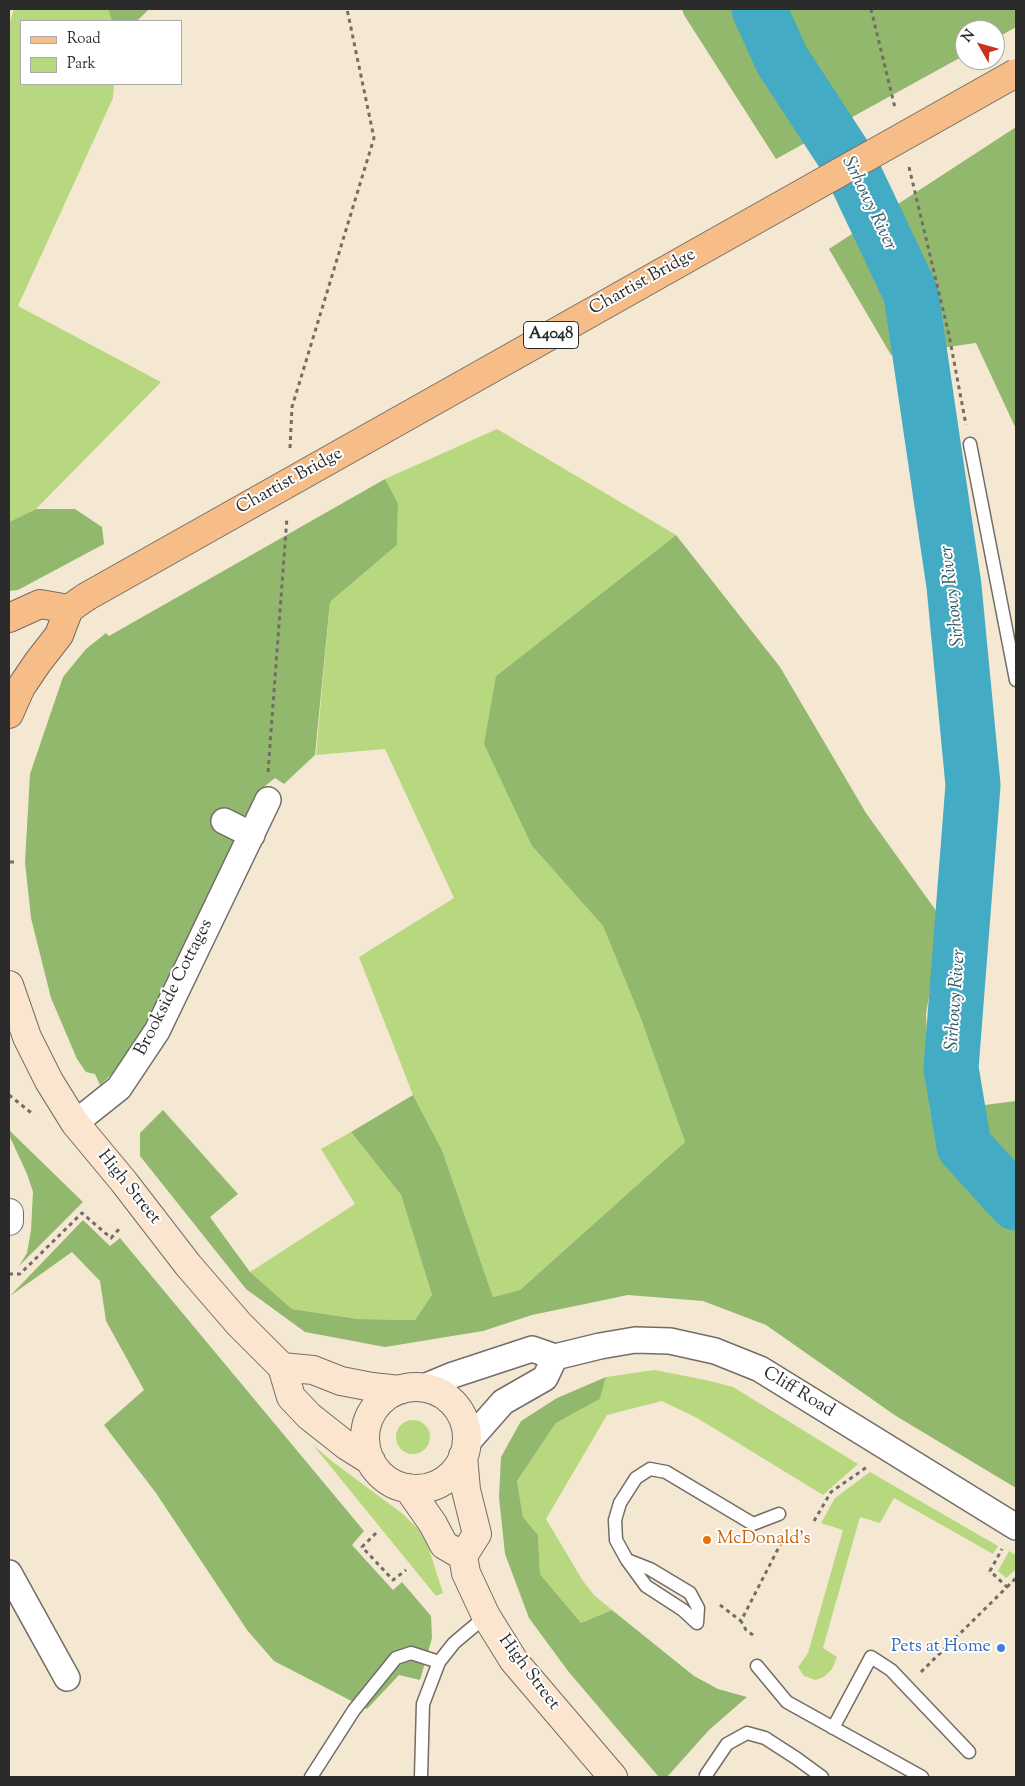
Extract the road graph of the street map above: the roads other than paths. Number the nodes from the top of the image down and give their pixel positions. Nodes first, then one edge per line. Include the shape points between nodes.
1 (1016, 72) edge
2 (970, 444) road end
3 (77, 603) junction
4 (9, 618) edge
5 (1016, 680) edge
6 (9, 714) edge
7 (268, 800) road end
8 (224, 821) dead end
9 (252, 835) junction
10 (9, 985) edge
11 (75, 1122) junction
12 (9, 1213) edge
13 (9, 1221) edge
14 (555, 1358) junction
15 (282, 1367) junction
16 (412, 1388) junction
17 (464, 1450) junction
18 (371, 1461) junction
19 (408, 1488) junction
20 (779, 1514) dead end
21 (1011, 1535) edge
22 (464, 1556) junction
23 (627, 1560) junction
24 (9, 1574) edge
25 (486, 1616) junction
26 (440, 1662) junction
27 (757, 1666) dead end
28 (68, 1678) dead end
29 (833, 1728) junction
30 (969, 1752) dead end
31 (311, 1777) edge
32 (421, 1777) edge
33 (613, 1777) edge
34 (707, 1777) edge
35 (822, 1777) edge
36 (922, 1777) edge

1 - 3 main road, Chartist Bridge / A4048, bridge
2 - 5 lane
3 - 4 main road via 40,604
3 - 6 main road via 59,635 21,687
7 - 9 street, Brookside Cottages
8 - 9 street
9 - 11 street, Brookside Cottages via 157,1031 119,1088
10 - 11 main road, High Street via 27,1037 49,1082
11 - 15 main road, High Street via 188,1265
12 - 13 street
14 - 16 street via 532,1349
14 - 17 street via 545,1378 504,1402
14 - 21 street, Cliff Road via 635,1340 670,1341 716,1351 760,1370
15 - 16 main road via 313,1370 341,1381 372,1387
15 - 18 main road, High Street via 292,1396 308,1416
16 - 17 main road via 441,1393 455,1404 467,1431
16 - 18 main road via 390,1394 370,1417 366,1448
17 - 19 main road via 459,1466 438,1484
17 - 22 main road via 466,1490 477,1534
18 - 19 main road via 382,1475
19 - 22 main road via 444,1545
20 - 23 lane via 753,1524 666,1472 650,1469 636,1478 620,1503 614,1520 616,1540
22 - 25 main road, High Street via 466,1572
23 - 23 lane via 646,1586 697,1623 698,1608 690,1592
24 - 28 street
25 - 26 lane via 454,1643
25 - 33 main road, High Street via 514,1661
26 - 31 lane via 411,1653 396,1658 354,1710
26 - 32 lane via 423,1704
27 - 29 lane via 788,1702
29 - 30 lane via 871,1658 891,1670
29 - 36 lane
34 - 35 lane via 727,1744 747,1733 765,1738

